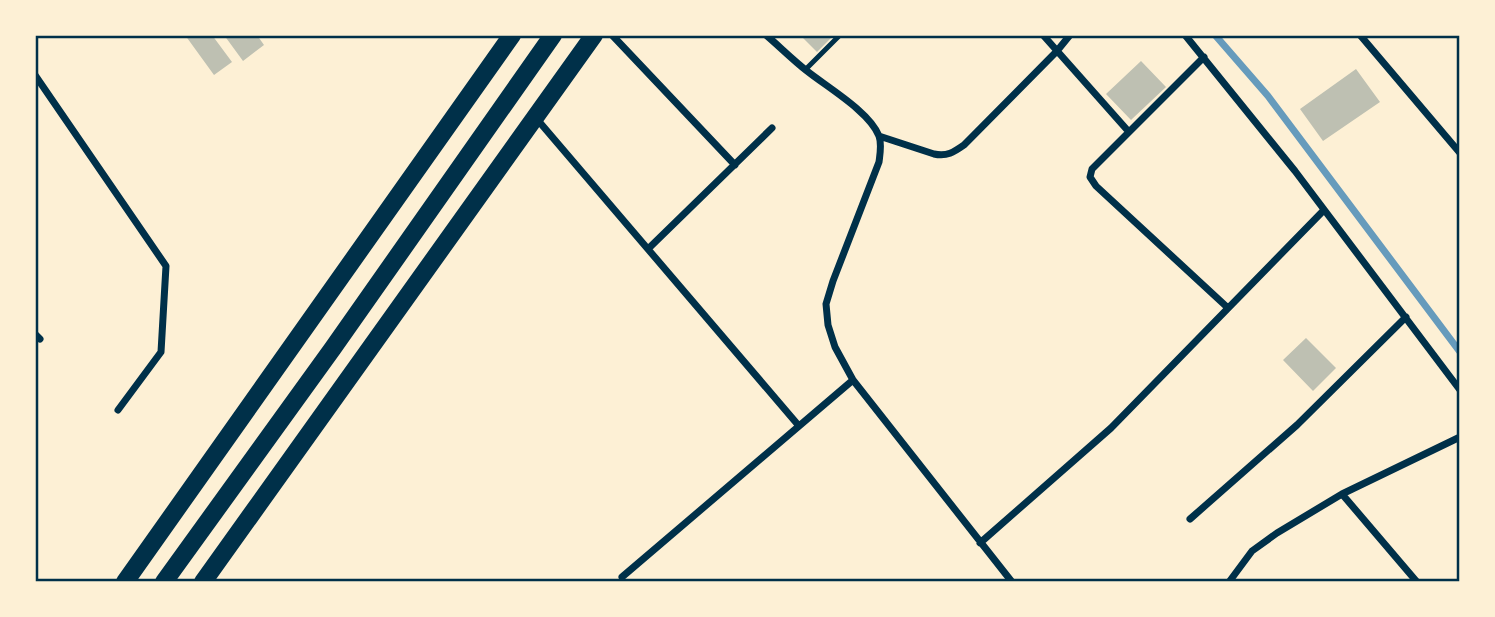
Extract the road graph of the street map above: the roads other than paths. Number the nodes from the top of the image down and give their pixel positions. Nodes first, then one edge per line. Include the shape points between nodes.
1 (512, 35) edge
2 (553, 35) edge
3 (594, 35) edge
4 (612, 35) edge
5 (766, 35) edge
6 (840, 35) edge
7 (1043, 35) edge
8 (1070, 35) edge
9 (1185, 35) edge
10 (1360, 35) edge
11 (1057, 51) junction
12 (1204, 58) junction
13 (805, 70) junction
14 (35, 75) edge
15 (536, 117) junction
16 (772, 128) dead end
17 (1129, 132) junction
18 (879, 136) junction
19 (1460, 153) edge
20 (735, 165) junction
21 (1324, 210) junction
22 (648, 249) junction
23 (1228, 308) junction
24 (1406, 317) junction
25 (853, 380) junction
26 (1460, 390) edge
27 (118, 410) dead end
28 (799, 426) junction
29 (1460, 437) edge
30 (1342, 494) junction
31 (1190, 519) dead end
32 (980, 543) junction
33 (622, 577) dead end
34 (211, 579) edge
35 (125, 582) edge
36 (164, 582) edge
37 (1012, 582) edge
38 (1229, 582) edge
39 (1417, 582) edge

1 - 35 main road
2 - 36 main road
3 - 15 main road
4 - 20 street
5 - 13 street
6 - 13 lane
7 - 11 street
8 - 11 street
9 - 12 street
10 - 19 street
11 - 17 street
11 - 18 street via 955,152 934,155
12 - 17 street
12 - 21 street
13 - 18 street via 853,106
14 - 27 street via 166,266 161,352
15 - 22 street
15 - 34 main road
16 - 20 street
17 - 23 street via 1092,169 1090,177
18 - 25 street via 879,162 826,304 835,347
20 - 22 street
21 - 23 street
21 - 24 street
22 - 28 street
23 - 32 street via 1111,428
24 - 26 street
24 - 31 street via 1297,425
25 - 28 street
25 - 32 street
28 - 33 street
29 - 30 street
30 - 38 street via 1252,551
30 - 39 street
32 - 37 street

